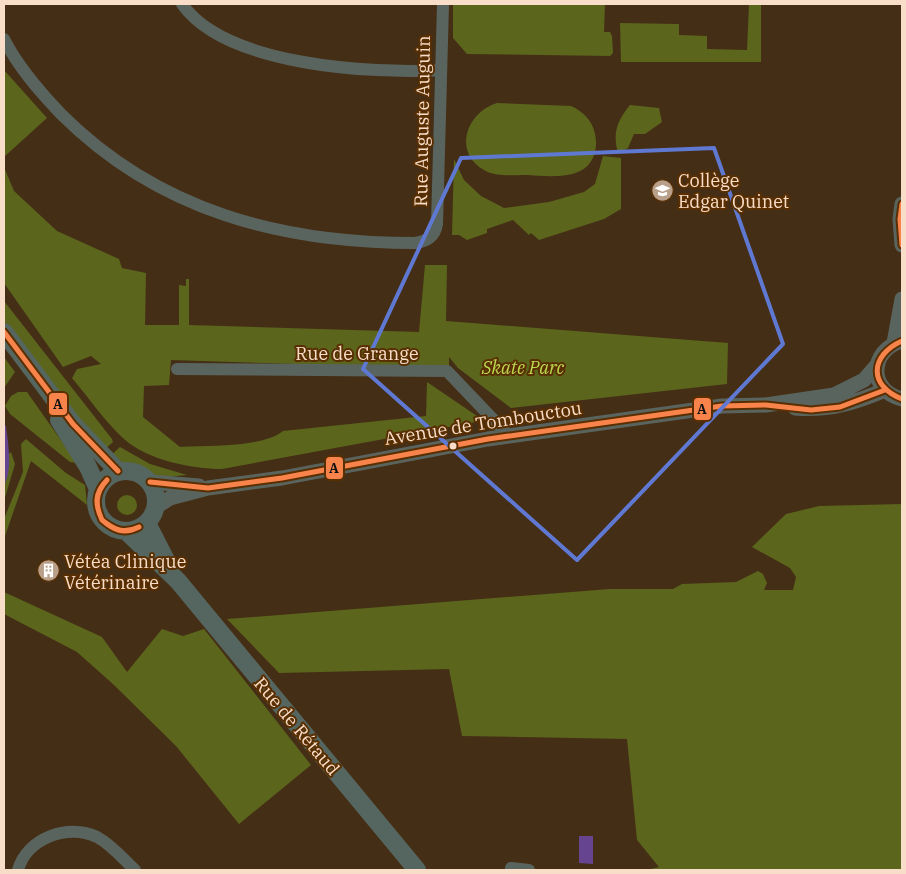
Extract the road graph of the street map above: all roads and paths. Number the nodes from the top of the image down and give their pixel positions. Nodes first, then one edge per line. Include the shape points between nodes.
1 (182, 4) edge
2 (443, 4) edge
3 (4, 39) edge
4 (440, 70) junction
5 (902, 204) edge
6 (902, 245) edge
7 (902, 299) edge
8 (4, 332) edge
9 (898, 342) edge
10 (4, 352) edge
11 (878, 364) junction
12 (177, 369) dead end
13 (885, 390) junction
14 (902, 399) edge
15 (766, 405) junction
16 (509, 436) junction
17 (118, 471) junction
18 (150, 482) junction
19 (208, 488) junction
20 (98, 489) junction
21 (156, 507) junction
22 (147, 523) junction
23 (128, 532) junction
24 (178, 581) junction
25 (18, 870) edge
26 (135, 870) edge
27 (418, 870) edge
28 (511, 870) edge
29 (528, 870) edge

1 - 4 street via 200,23 232,41 298,61 352,70
2 - 4 street, Rue Auguste Auguin
3 - 4 street, Rue Auguste Auguin via 40,92 76,128 144,180 215,212 292,233 335,240 415,243 431,237 438,224
5 - 6 street
7 - 9 street
8 - 17 main road via 72,424
9 - 11 street, Avenue de Tombouctou via 882,353
10 - 20 main road via 59,421
11 - 13 street via 879,380
11 - 15 street, Avenue de Tombouctou via 864,380 834,396
12 - 16 street, Rue de Grange via 447,371
13 - 14 street
13 - 15 street, Avenue de Tombouctou via 833,408 811,410
15 - 16 street, Avenue de Tombouctou via 722,406
16 - 19 street, Avenue de Tombouctou via 282,478
17 - 18 main road via 139,473
17 - 20 main road
18 - 19 street, Avenue de Tombouctou
18 - 21 main road via 157,497
19 - 21 street, Avenue de Tombouctou via 170,498
20 - 23 main road via 96,500 102,519 109,526
21 - 22 main road
22 - 23 main road
22 - 24 main road, Rue de Rétaud
23 - 24 main road, Rue de Rétaud
24 - 27 main road, Rue de Rétaud
25 - 26 street via 29,850 39,842 52,835 74,832 98,838
28 - 29 street

